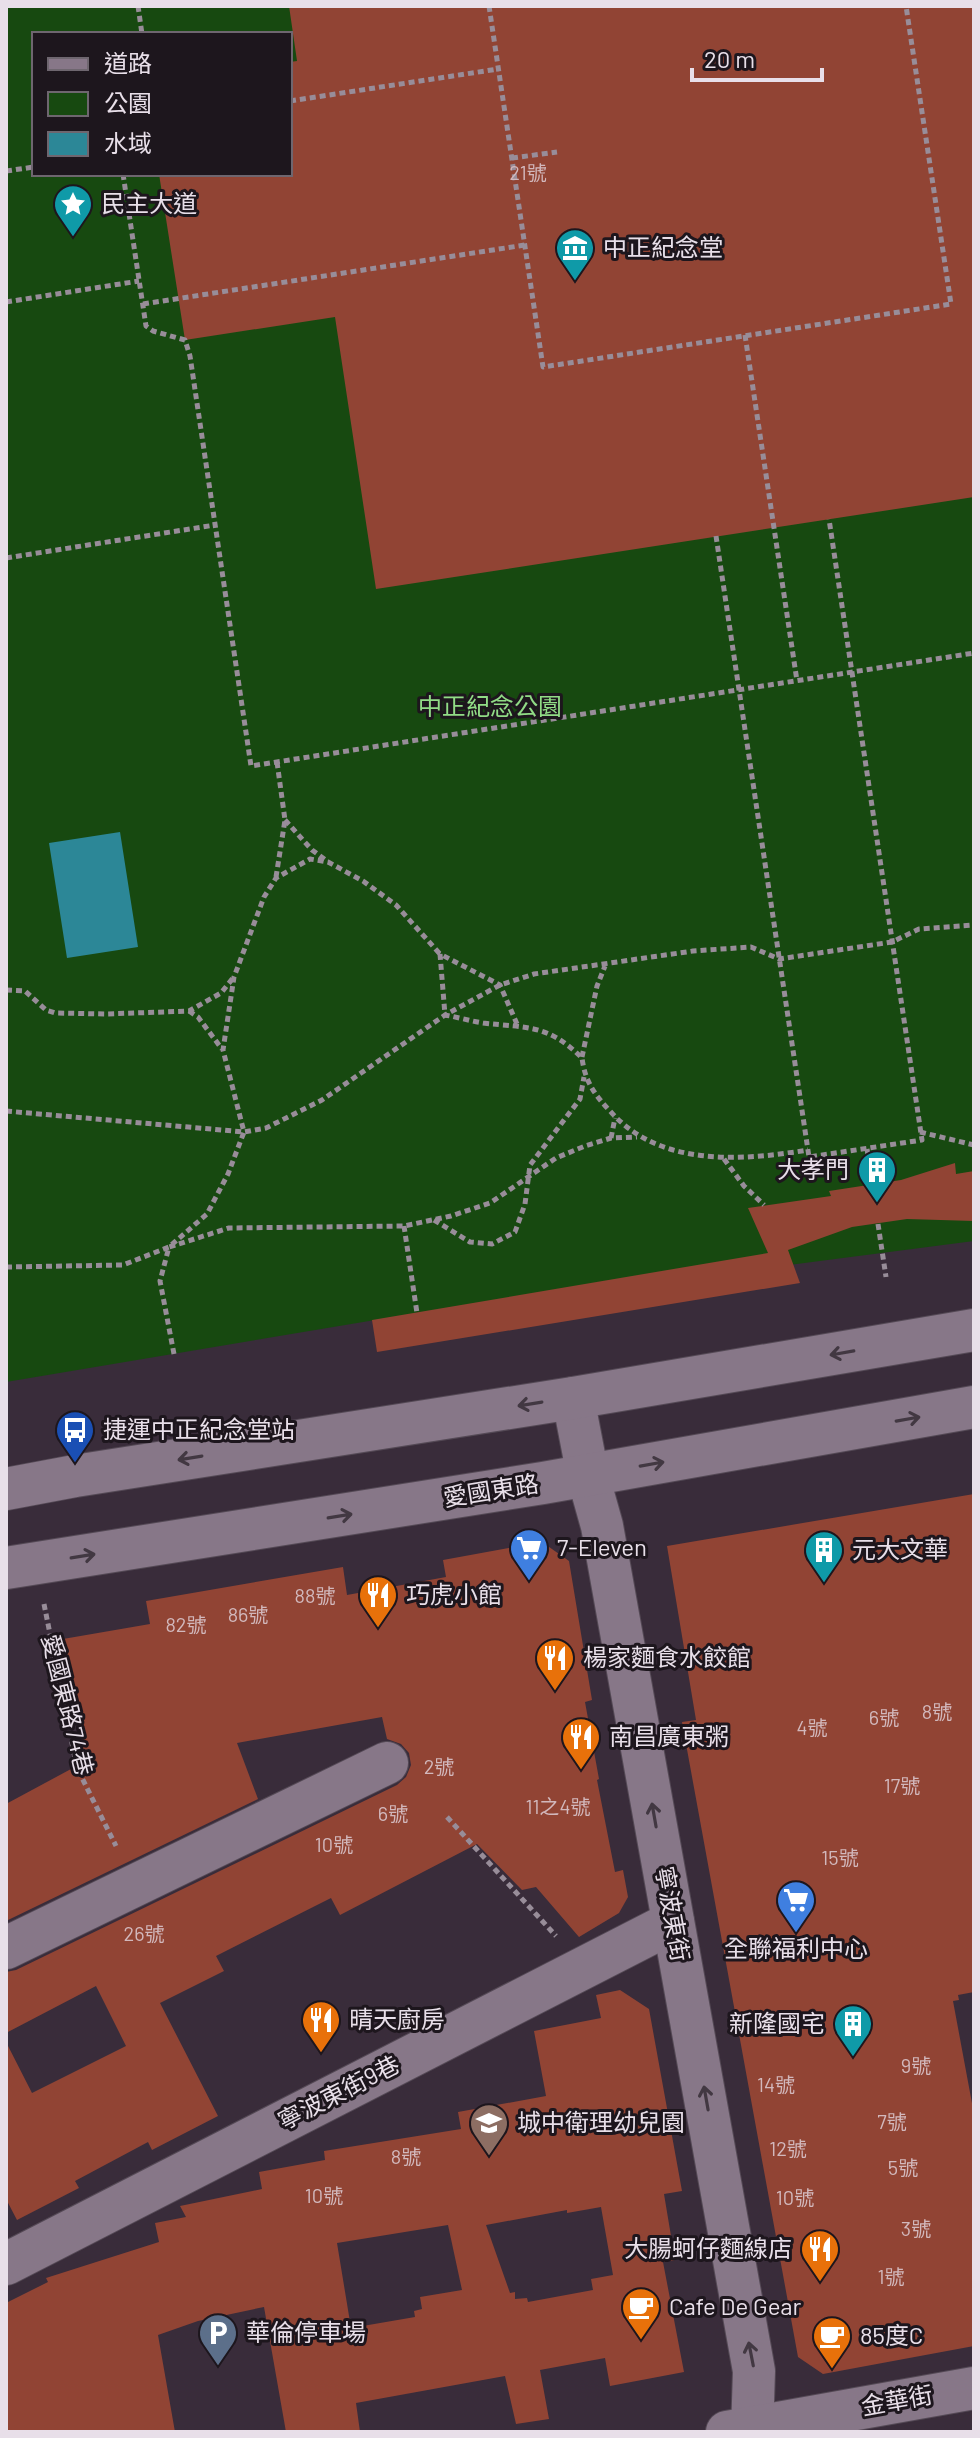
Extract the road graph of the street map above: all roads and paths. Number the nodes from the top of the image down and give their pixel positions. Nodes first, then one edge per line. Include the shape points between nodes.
1 (138, 6) edge
2 (489, 6) edge
3 (906, 6) edge
4 (142, 32) edge
5 (498, 69) junction
6 (292, 101) edge
7 (557, 152) dead end
8 (512, 158) junction
9 (32, 167) edge
10 (6, 171) edge
11 (123, 176) edge
12 (525, 245) junction
13 (139, 281) junction
14 (6, 302) edge
15 (143, 304) junction
16 (745, 335) junction
17 (829, 519) dead end
18 (215, 525) junction
19 (716, 536) dead end
20 (6, 558) edge
21 (974, 653) edge
22 (851, 672) junction
23 (797, 681) junction
24 (739, 690) junction
25 (277, 762) junction
26 (285, 820) junction
27 (328, 862) junction
28 (276, 878) junction
29 (974, 925) edge
30 (892, 942) junction
31 (440, 954) junction
32 (779, 959) junction
33 (605, 965) junction
34 (234, 977) junction
35 (500, 985) junction
36 (6, 990) edge
37 (189, 1011) junction
38 (445, 1015) junction
39 (517, 1024) junction
40 (223, 1050) junction
41 (582, 1058) junction
42 (584, 1076) junction
43 (6, 1111) edge
44 (615, 1118) junction
45 (244, 1132) junction
46 (920, 1132) junction
47 (637, 1137) junction
48 (611, 1138) junction
49 (974, 1145) edge
50 (867, 1149) junction
51 (808, 1150) junction
52 (723, 1158) junction
53 (528, 1176) junction
54 (873, 1184) dead end
55 (764, 1205) dead end
56 (434, 1220) junction
57 (878, 1224) dead end
58 (404, 1226) junction
59 (169, 1247) junction
60 (6, 1267) edge
61 (886, 1277) dead end
62 (417, 1313) dead end
63 (974, 1330) edge
64 (174, 1354) dead end
65 (573, 1398) junction
66 (974, 1407) edge
67 (588, 1476) junction
68 (6, 1489) edge
69 (21, 1566) edge
70 (387, 1763) dead end
71 (447, 1817) dead end
72 (135, 1883) junction
73 (673, 1922) junction
74 (6, 1948) edge
75 (579, 1970) junction
76 (11, 2249) edge
77 (974, 2388) edge
78 (743, 2430) edge

1 - 4 path
2 - 5 path
3 - 16 path via 951,304
5 - 6 path
5 - 8 path
7 - 8 path
8 - 12 path
9 - 10 path
11 - 13 path
12 - 15 path
12 - 16 path via 543,367
13 - 14 path
13 - 15 path
15 - 18 path via 146,326 185,340
16 - 23 path
17 - 22 path
18 - 20 path
18 - 25 path via 251,766
19 - 24 path
21 - 22 path
22 - 23 path
22 - 30 path
23 - 24 path
24 - 25 path
24 - 32 path
25 - 26 path
26 - 27 path
26 - 28 path
27 - 28 path via 310,859
27 - 31 path via 396,905
28 - 34 path
29 - 30 path via 919,929
30 - 32 path
30 - 46 path
31 - 35 path
31 - 38 path
32 - 33 path via 751,947
32 - 51 path
33 - 35 path via 534,974
33 - 41 path
34 - 37 path via 221,993
34 - 40 path
35 - 38 path
35 - 39 path
36 - 37 path via 25,991 55,1013
37 - 40 path
38 - 39 path
38 - 45 path via 322,1100 266,1128
39 - 41 path via 556,1036
40 - 45 path
41 - 42 path
42 - 44 path
42 - 53 path via 580,1099 530,1165
43 - 45 path
44 - 47 path
44 - 48 path
45 - 59 path via 207,1214
46 - 49 path
46 - 50 path via 922,1140
47 - 48 path
47 - 52 path via 680,1152
48 - 53 path via 556,1158
50 - 51 path via 809,1157
50 - 54 path
51 - 52 path
52 - 55 path
53 - 56 path via 490,1203
53 - 56 path via 515,1232 492,1244 470,1242
56 - 58 path
57 - 61 path
58 - 59 path via 229,1228
58 - 62 path
59 - 60 path via 123,1265
59 - 64 path via 160,1281
63 -> 65 street
65 - 67 street, 寧波東街
65 -> 68 street
67 -> 66 street, 愛國東路
69 -> 67 street, 愛國東路
73 -> 67 street, 寧波東街 via 602,1526
69 - 72 path, 愛國東路74巷 via 77,1768
70 - 72 street
71 - 75 path via 564,1945
72 - 74 street
73 - 75 street, 寧波東街9巷
78 -> 73 street, 寧波東街 via 754,2371
75 - 76 street, 寧波東街9巷
77 - 78 street, 金華街

